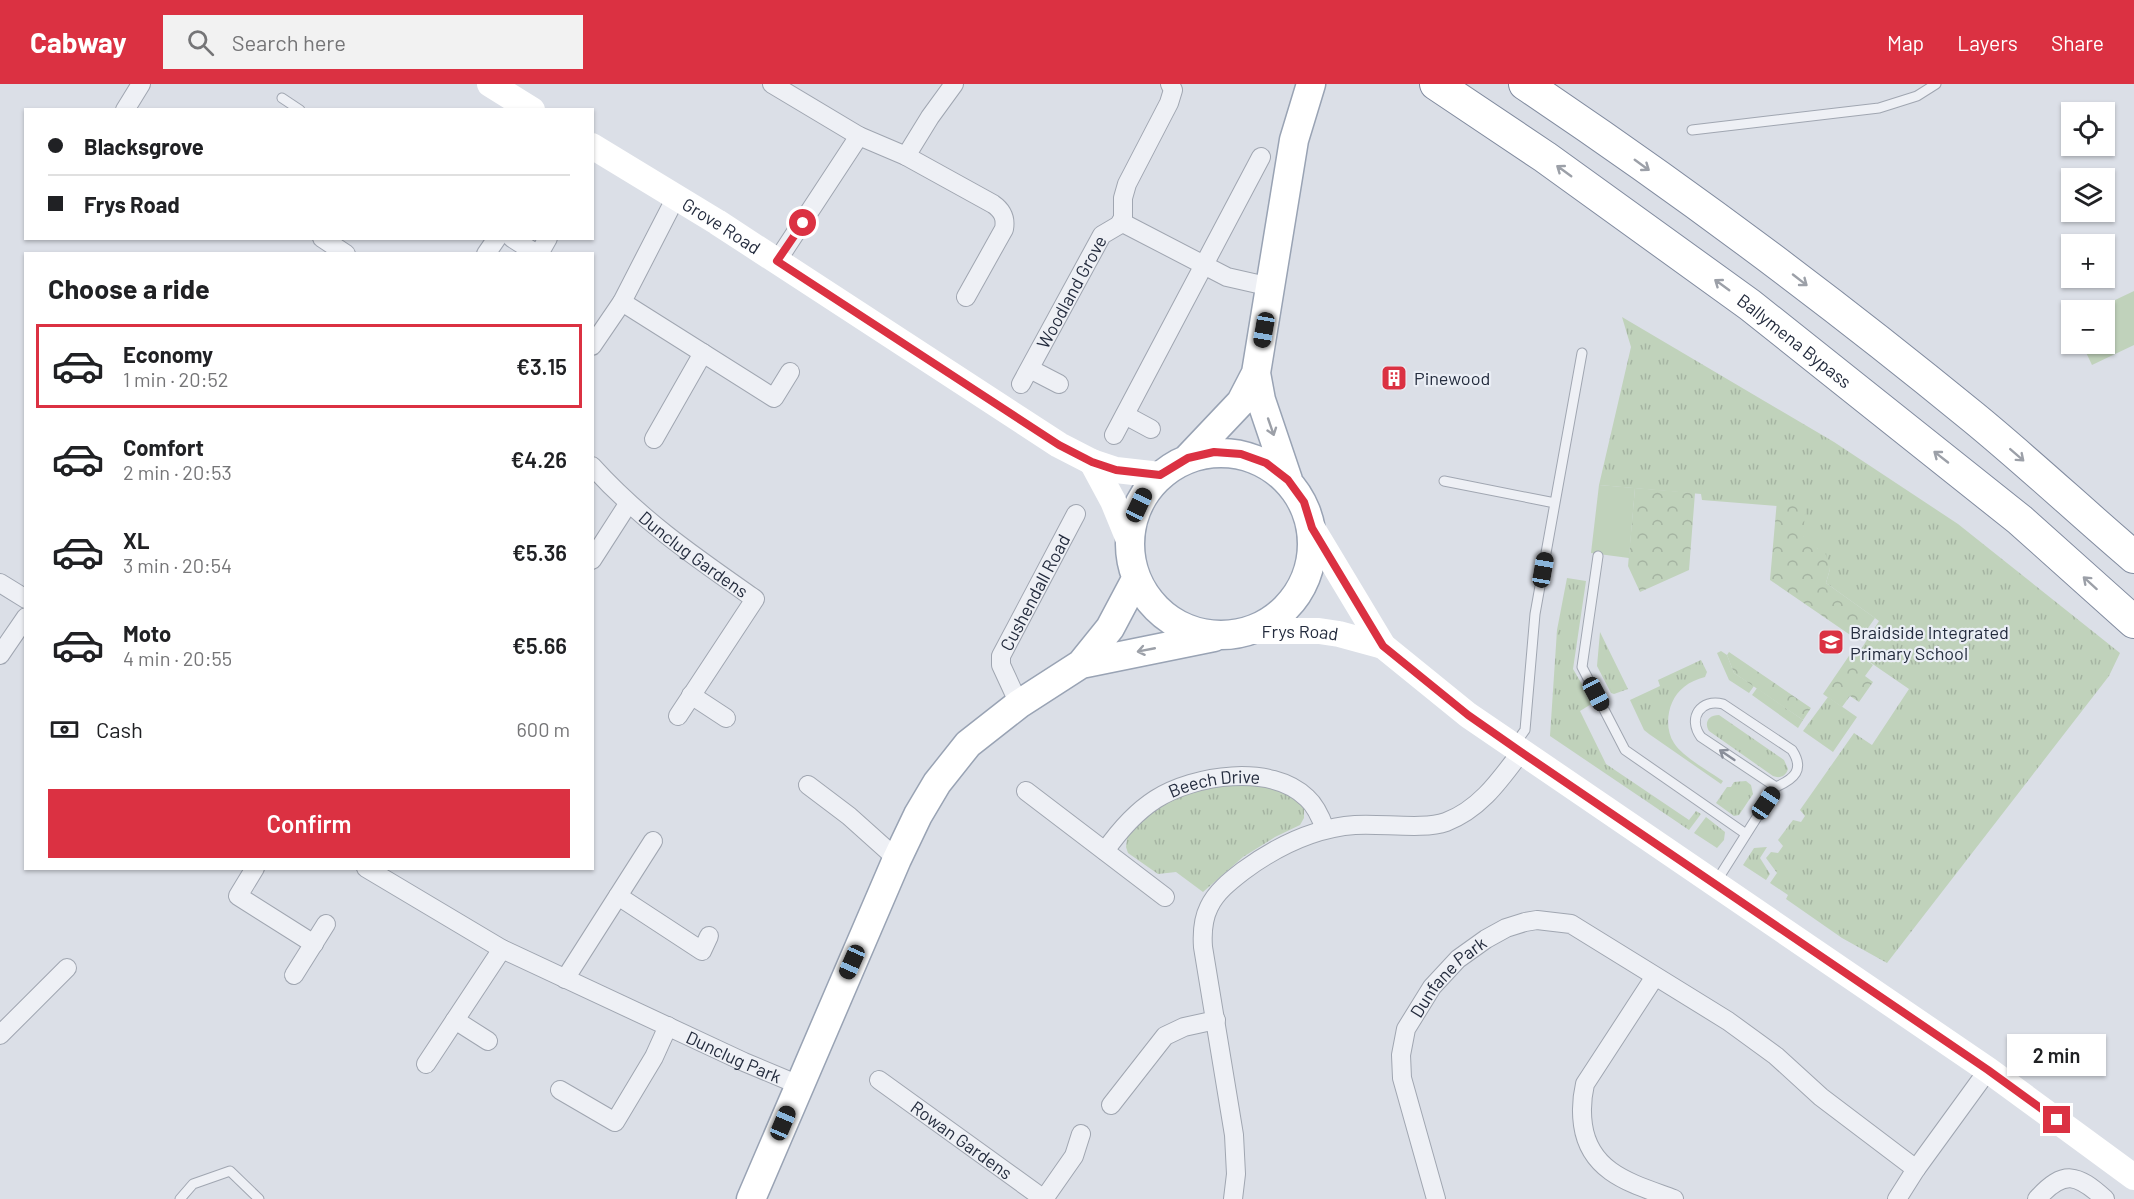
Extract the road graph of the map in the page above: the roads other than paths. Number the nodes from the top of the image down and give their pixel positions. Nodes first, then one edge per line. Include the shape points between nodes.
1 (141, 84) edge
2 (954, 84) edge
3 (1170, 84) edge
4 (1311, 84) edge
5 (1436, 84) edge
6 (1525, 84) edge
7 (1936, 84) edge
8 (775, 85) edge
9 (498, 86) edge
10 (282, 98) dead end
11 (126, 108) edge
12 (297, 108) edge
13 (529, 108) edge
14 (1692, 130) dead end
15 (859, 136) junction
16 (594, 147) edge
17 (906, 156) junction
18 (1261, 157) dead end
19 (676, 197) junction
20 (1121, 222) junction
21 (325, 240) edge
22 (515, 240) edge
23 (343, 252) edge
24 (535, 252) edge
25 (777, 261) junction
26 (1204, 267) junction
27 (1271, 287) junction
28 (966, 297) dead end
29 (622, 303) junction
30 (594, 343) edge
31 (703, 353) junction
32 (1582, 353) dead end
33 (790, 372) dead end
34 (1256, 373) junction
35 (1059, 384) dead end
36 (1125, 415) junction
37 (1151, 429) dead end
38 (1114, 435) dead end
39 (654, 439) dead end
40 (1188, 458) junction
41 (1092, 462) junction
42 (594, 468) edge
43 (1160, 475) junction
44 (1288, 480) junction
45 (1444, 481) dead end
46 (1555, 503) junction
47 (628, 504) junction
48 (1076, 514) dead end
49 (1312, 528) junction
50 (1129, 540) junction
51 (1598, 556) dead end
52 (594, 557) edge
53 (2134, 557) edge
54 (1136, 579) junction
55 (0, 583) edge
56 (24, 598) edge
57 (24, 620) edge
58 (2134, 622) edge
59 (1237, 633) junction
60 (1383, 646) junction
61 (0, 654) edge
62 (1080, 664) junction
63 (691, 695) junction
64 (1019, 704) junction
65 (678, 716) dead end
66 (726, 718) dead end
67 (1517, 749) junction
68 (808, 785) dead end
69 (1776, 787) junction
70 (1026, 790) dead end
71 (1324, 829) junction
72 (1746, 834) junction
73 (653, 842) dead end
74 (1105, 851) junction
75 (897, 859) junction
76 (254, 870) edge
77 (370, 870) edge
78 (1714, 884) junction
79 (618, 896) junction
80 (1164, 897) dead end
81 (326, 924) dead end
82 (709, 936) dead end
83 (314, 944) junction
84 (502, 949) junction
85 (68, 968) dead end
86 (294, 975) dead end
87 (1654, 978) junction
88 (565, 979) junction
89 (455, 1020) junction
90 (1216, 1020) junction
91 (668, 1026) junction
92 (0, 1035) edge
93 (488, 1041) dead end
94 (426, 1064) dead end
95 (1988, 1070) junction
96 (879, 1080) dead end
97 (799, 1085) junction
98 (560, 1090) dead end
99 (1112, 1105) dead end
100 (1081, 1134) dead end
101 (1916, 1169) junction
102 (2134, 1177) edge
103 (180, 1199) edge
104 (259, 1199) edge
105 (751, 1199) edge
106 (1044, 1199) edge
107 (1233, 1199) edge
108 (1436, 1199) edge
109 (1674, 1199) edge
110 (1897, 1199) edge
111 (2037, 1199) edge
112 (2105, 1199) edge

1 - 11 street
2 - 17 street
3 - 20 street, Woodland Grove via 1173,90 1169,103 1127,184
4 - 27 main road via 1294,140
58 -> 5 highway, Ballymena Bypass via 2020,520 1750,305 1545,157
6 -> 53 highway via 1773,258 1974,418
7 - 14 lane via 1917,96 1879,108
8 - 15 street
9 - 13 street
10 - 12 lane
15 - 17 street
15 - 25 street
16 - 19 street, Grove Road
17 - 28 street via 993,204 1004,214 1004,229
18 - 26 street
19 - 25 street, Grove Road
19 - 29 street
20 - 26 street, Woodland Grove
20 - 35 street, Woodland Grove via 1102,235 1026,376
21 - 23 street
22 - 24 street
25 - 41 street, Grove Road via 1059,445
26 - 27 street, Woodland Grove via 1227,277
26 - 36 street
27 - 34 main road
29 - 30 street
29 - 31 street
31 - 33 street via 774,398
31 - 39 street
32 - 46 lane
34 - 40 main road via 1241,402
34 -> 44 main road
36 - 37 street
36 - 38 street
40 - 43 main road
40 - 44 main road via 1214,452 1241,454 1266,463
41 - 43 street, Grove Road via 1116,470
41 - 50 street
42 - 47 street, Dunclug Gardens
43 - 50 main road via 1144,494
44 - 49 main road via 1304,502
45 - 46 lane
46 - 67 lane via 1535,614 1525,730
47 - 52 street, Dunclug Gardens
47 - 63 street, Dunclug Gardens via 667,537 755,599
48 - 64 street, Cushendall Road via 1001,656 1001,665
49 - 59 main road via 1309,571 1293,602 1274,620
49 - 60 street, Frys Road
50 - 54 main road
51 - 72 lane via 1582,667 1625,750
54 - 59 main road via 1151,603 1172,621 1197,633
54 - 62 main road via 1110,628
55 - 56 street
57 - 61 street
59 - 60 street, Frys Road via 1319,631
59 -> 62 main road
60 - 67 street, Frys Road
62 - 64 main road
63 - 65 street, Dunclug Gardens
63 - 66 street
64 - 75 main road via 968,744 937,783
67 - 71 street via 1499,783 1483,799 1447,821
67 - 78 street, Frys Road
68 - 75 street
69 -> 69 lane via 1701,737 1694,719 1700,708 1711,702 1723,704 1792,750 1798,770 1790,781
69 - 72 lane
70 - 74 street
71 - 74 street, Beech Drive via 1314,805 1298,791 1264,778 1228,777 1185,786 1156,799 1128,820
71 - 90 street via 1287,842 1259,860 1226,884 1211,903 1204,918 1203,936
72 - 78 lane
73 - 79 street
74 - 80 street
75 - 97 main road
76 - 83 street via 238,896
77 - 84 street, Dunclug Park
78 - 95 street, Frys Road
79 - 82 street via 702,951
79 - 88 street
81 - 83 street
83 - 86 street
84 - 88 street, Dunclug Park
84 - 89 street
85 - 92 street
87 - 101 street, Dunfane Park via 1728,1021
87 - 108 street, Dunfane Park via 1571,924 1548,921 1506,928 1448,968 1410,1021 1401,1055 1402,1078
87 - 109 street via 1585,1084 1584,1132 1603,1166
88 - 91 street, Dunclug Park
89 - 93 street
89 - 94 street
90 - 99 street via 1165,1036
90 - 107 street via 1234,1135
91 - 97 street, Dunclug Park
91 - 98 street, Dunclug Park via 615,1122
95 - 101 street
95 - 102 street, Frys Road
96 - 106 street, Rowan Gardens
97 - 105 main road
100 - 106 street, Rowan Gardens via 1074,1156
101 - 110 street
103 - 104 lane via 193,1184 230,1171
111 - 112 street via 2057,1181 2074,1178

